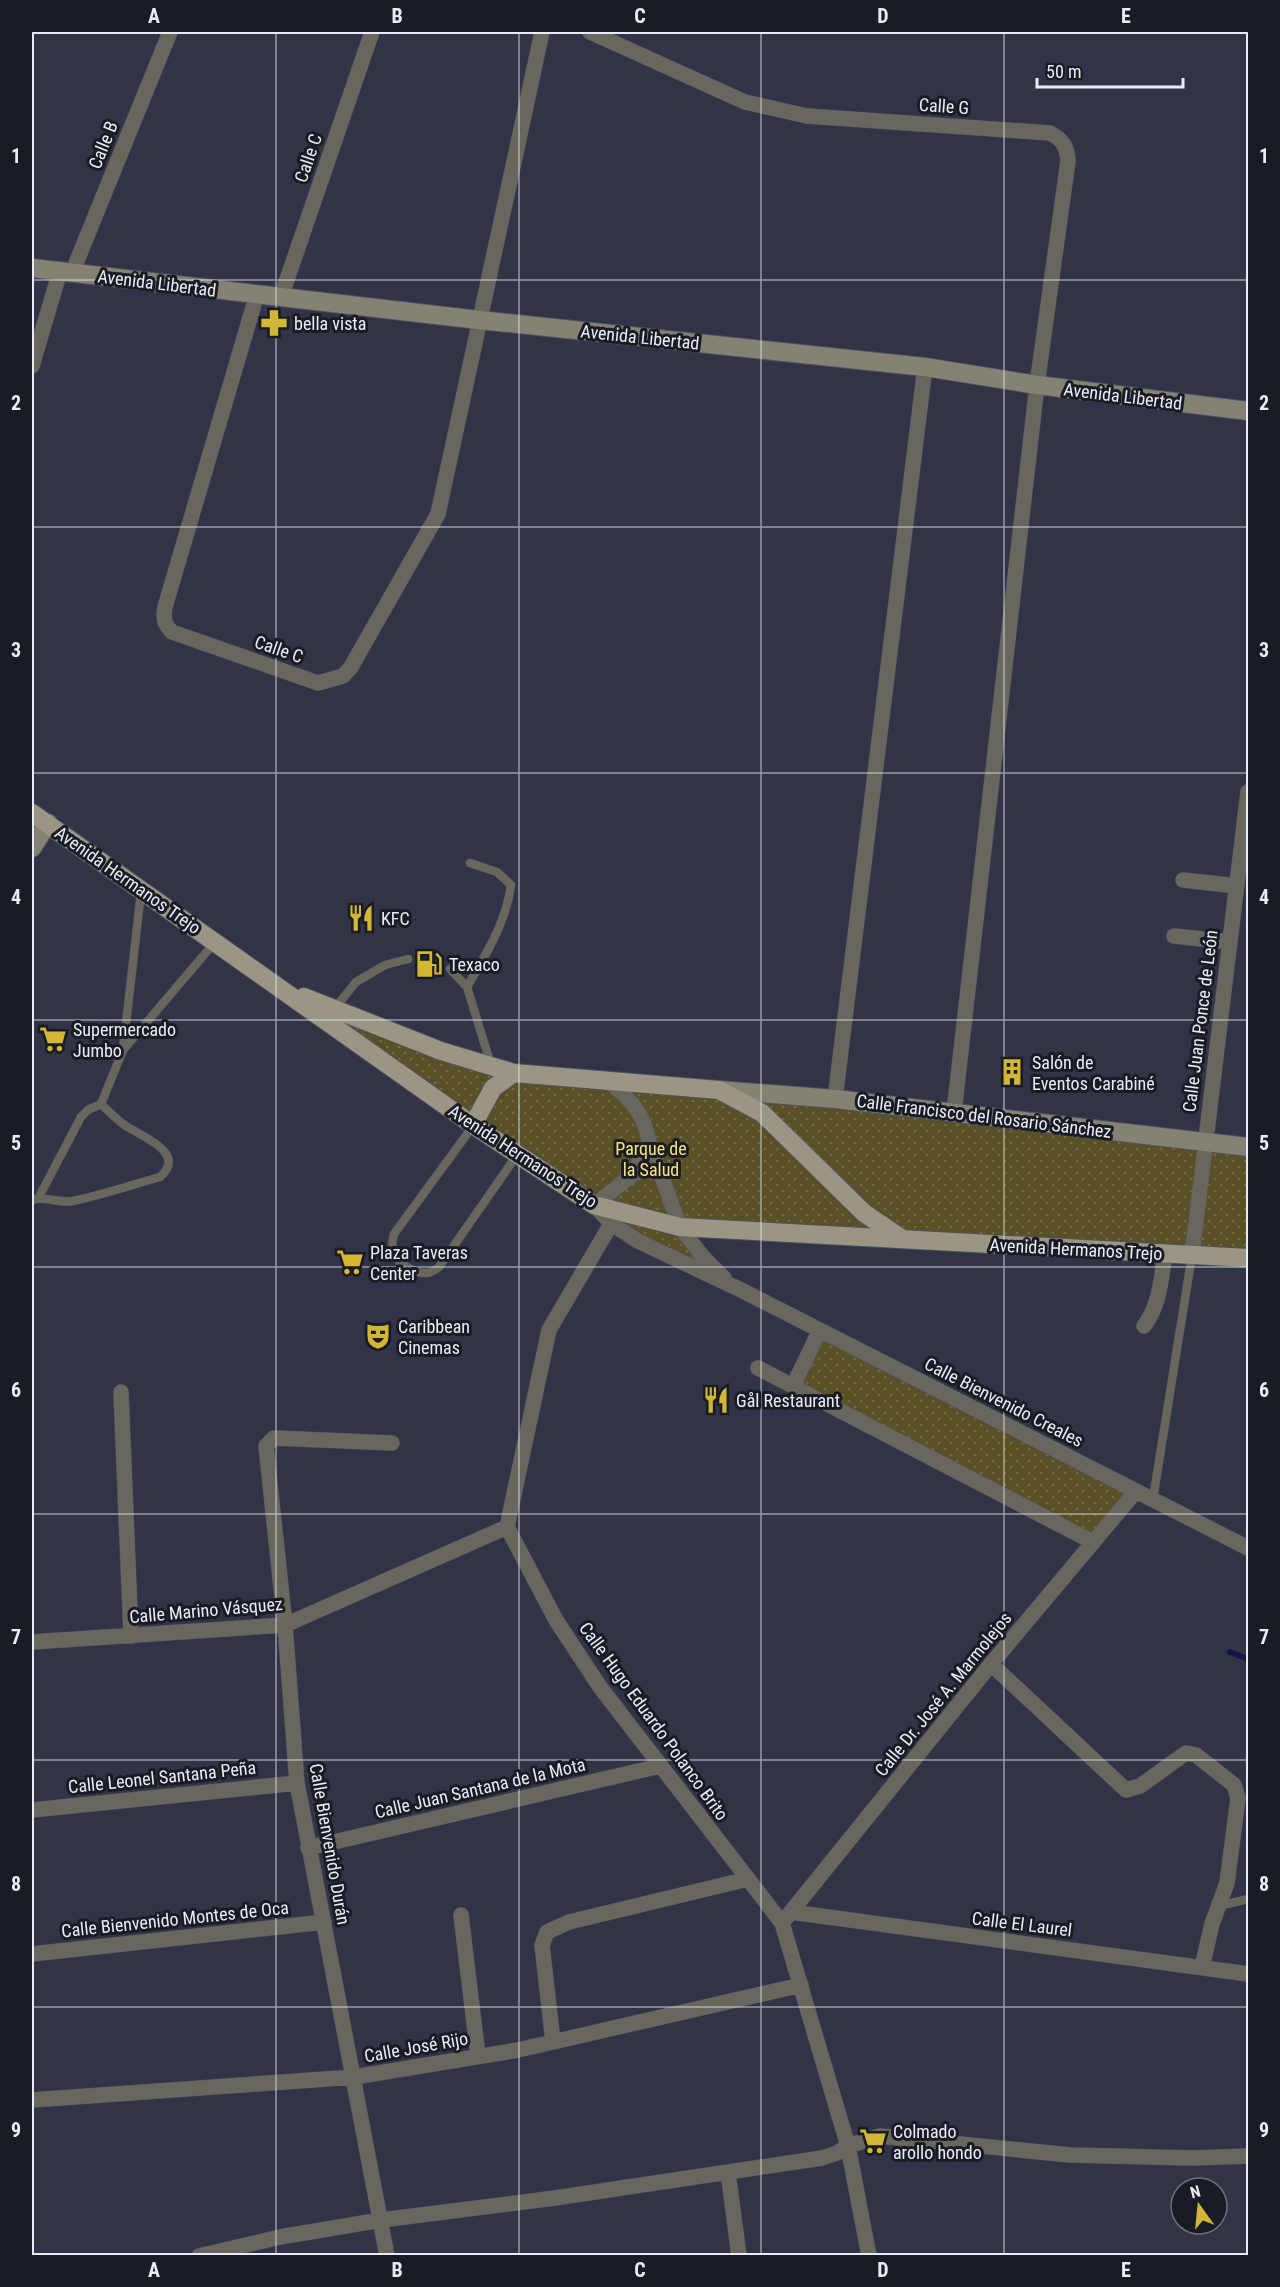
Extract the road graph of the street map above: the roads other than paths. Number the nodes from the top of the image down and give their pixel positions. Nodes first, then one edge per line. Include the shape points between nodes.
1 (170, 32) edge
2 (372, 32) edge
3 (542, 32) edge
4 (590, 32) edge
5 (32, 268) edge
6 (66, 272) junction
7 (257, 294) junction
8 (280, 297) junction
9 (479, 320) junction
10 (32, 366) edge
11 (925, 368) junction
12 (1037, 385) junction
13 (1248, 411) edge
14 (1248, 792) edge
15 (32, 813) edge
16 (48, 823) junction
17 (32, 848) edge
18 (470, 863) dead end
19 (1183, 880) dead end
20 (1237, 886) junction
21 (141, 889) junction
22 (1174, 936) dead end
23 (215, 942) junction
24 (1230, 942) junction
25 (408, 959) dead end
26 (450, 969) dead end
27 (467, 987) junction
28 (283, 989) junction
29 (335, 1008) junction
30 (123, 1050) junction
31 (491, 1066) junction
32 (514, 1073) junction
33 (607, 1080) junction
34 (719, 1090) junction
35 (835, 1099) junction
36 (101, 1104) junction
37 (954, 1112) junction
38 (473, 1125) junction
39 (1205, 1141) junction
40 (650, 1145) junction
41 (1248, 1147) edge
42 (518, 1155) junction
43 (35, 1199) edge
44 (594, 1205) junction
45 (615, 1218) junction
46 (680, 1227) junction
47 (904, 1239) junction
48 (1165, 1254) junction
49 (1192, 1255) junction
50 (1248, 1258) edge
51 (741, 1290) junction
52 (1144, 1326) dead end
53 (820, 1330) junction
54 (758, 1368) dead end
55 (793, 1386) junction
56 (121, 1392) dead end
57 (392, 1443) dead end
58 (1136, 1491) junction
59 (1153, 1499) junction
60 (507, 1527) junction
61 (1093, 1542) junction
62 (1248, 1548) edge
63 (285, 1625) junction
64 (131, 1636) junction
65 (32, 1642) edge
66 (991, 1664) junction
67 (660, 1766) junction
68 (297, 1783) junction
69 (32, 1810) edge
70 (308, 1848) junction
71 (748, 1879) junction
72 (1248, 1899) edge
73 (1219, 1906) junction
74 (461, 1915) dead end
75 (786, 1918) junction
76 (324, 1922) junction
77 (32, 1954) edge
78 (1202, 1967) junction
79 (1248, 1974) edge
80 (801, 1985) junction
81 (553, 2042) junction
82 (478, 2056) junction
83 (354, 2078) junction
84 (32, 2100) edge
85 (848, 2146) junction
86 (1248, 2156) edge
87 (728, 2172) junction
88 (381, 2220) junction
89 (199, 2256) edge
90 (387, 2256) edge
91 (739, 2256) edge
92 (869, 2256) edge

1 - 6 street, Calle B
2 - 8 street, Calle C
3 - 9 street
4 - 12 street, Calle G via 745,102 807,116 1050,133 1061,140 1068,150 1068,161
5 - 6 street, Avenida Libertad
6 - 7 street, Avenida Libertad
6 - 10 street, Calle B
7 - 8 street, Avenida Libertad
7 - 9 street, Calle C via 163,619 172,632 318,683 344,676 438,514
8 - 9 street, Avenida Libertad
9 - 11 street, Avenida Libertad
11 - 12 street, Avenida Libertad
11 - 35 street
12 - 13 street, Avenida Libertad
12 - 37 street, Calle G
14 - 20 street, Calle Juan Ponce de León
15 - 16 main road, Avenida Hermanos Trejo
16 - 17 street
16 - 21 main road, Avenida Hermanos Trejo
18 - 27 lane via 496,872 511,885 508,906 495,939
19 - 20 street
20 - 24 street, Calle Juan Ponce de León
21 - 23 main road, Avenida Hermanos Trejo
21 - 30 lane
22 - 24 street
23 - 28 main road, Avenida Hermanos Trejo
23 - 30 lane
24 - 39 street, Calle Juan Ponce de León
25 - 29 lane via 385,965 356,982
26 - 27 lane
27 - 31 lane
28 - 29 main road, Avenida Hermanos Trejo
28 - 38 main road, Avenida Hermanos Trejo
29 - 31 main road, Avenida Hermanos Trejo via 441,1051
30 - 36 lane
31 - 32 main road, Avenida Hermanos Trejo
32 - 33 main road, Avenida Hermanos Trejo
32 - 38 main road via 494,1088
33 - 34 main road, Avenida Hermanos Trejo
33 - 40 street, Calle Bienvenido Creales via 632,1102 646,1124
34 - 35 street, Calle Francisco del Rosario Sánchez
34 - 47 main road, Avenida Hermanos Trejo via 762,1113 864,1213
35 - 37 street, Calle Francisco del Rosario Sánchez
36 - 43 lane via 81,1117
36 - 43 lane via 124,1125 162,1148 168,1156 167,1170 160,1177 71,1202
37 - 39 street, Calle Francisco del Rosario Sánchez
38 - 42 main road, Avenida Hermanos Trejo
38 - 42 lane via 394,1234 392,1244 397,1259 418,1273 439,1267
39 - 41 street, Calle Francisco del Rosario Sánchez
39 - 49 street, Calle Juan Ponce de León
40 - 44 street via 630,1177
40 - 46 street, Calle Bienvenido Creales
42 - 44 main road, Avenida Hermanos Trejo
44 - 45 main road, Avenida Hermanos Trejo
45 - 46 main road, Avenida Hermanos Trejo
45 - 51 street, Calle Bienvenido Creales via 638,1241
45 - 60 street via 549,1330
46 - 47 main road, Avenida Hermanos Trejo
46 - 51 street, Calle Bienvenido Creales via 722,1276
47 - 48 main road, Avenida Hermanos Trejo
48 - 49 main road, Avenida Hermanos Trejo
48 - 52 street via 1158,1299
49 - 50 main road, Avenida Hermanos Trejo
49 - 59 lane
51 - 53 street, Calle Bienvenido Creales
53 - 55 street
53 - 58 street, Calle Bienvenido Creales
54 - 55 street
55 - 61 street
56 - 64 street
57 - 63 street, Calle Bienvenido Durán via 274,1438 266,1446
58 - 59 street, Calle Bienvenido Creales
58 - 61 street, Calle Dr. José A. Marmolejos
59 - 62 street, Calle Bienvenido Creales
60 - 63 street, Calle Marino Vásquez
60 - 67 street, Calle Hugo Eduardo Polanco Brito via 572,1645
61 - 66 street, Calle Dr. José A. Marmolejos
63 - 64 street, Calle Marino Vásquez
63 - 68 street, Calle Bienvenido Durán
64 - 65 street, Calle Marino Vásquez
66 - 73 street via 1126,1790 1140,1786 1186,1754 1196,1755 1234,1785 1238,1798 1227,1883
66 - 75 street, Calle Dr. José A. Marmolejos
67 - 70 street, Calle Juan Santana de la Mota
67 - 71 street, Calle Hugo Eduardo Polanco Brito
68 - 69 street, Calle Leonel Santana Peña
68 - 70 street, Calle Bienvenido Durán
70 - 76 street, Calle Bienvenido Durán
71 - 75 street, Calle Hugo Eduardo Polanco Brito
71 - 81 street via 569,1922 546,1932 542,1946
72 - 73 lane
73 - 78 street
74 - 82 street
75 - 78 street, Calle El Laurel
75 - 80 street, Calle Hugo Eduardo Polanco Brito
76 - 77 street, Calle Bienvenido Montes de Oca
76 - 83 street, Calle Bienvenido Durán
78 - 79 street, Calle El Laurel
80 - 81 street, Calle José Rijo
80 - 85 street, Calle Hugo Eduardo Polanco Brito
81 - 82 street, Calle José Rijo
82 - 83 street, Calle José Rijo
83 - 84 street, Calle José Rijo
83 - 88 street, Calle Bienvenido Durán
85 - 86 street via 880,2136 1070,2155
85 - 87 street via 822,2158
85 - 92 street, Calle Hugo Eduardo Polanco Brito
87 - 88 street
87 - 91 street
88 - 89 street
88 - 90 street, Calle Bienvenido Durán

